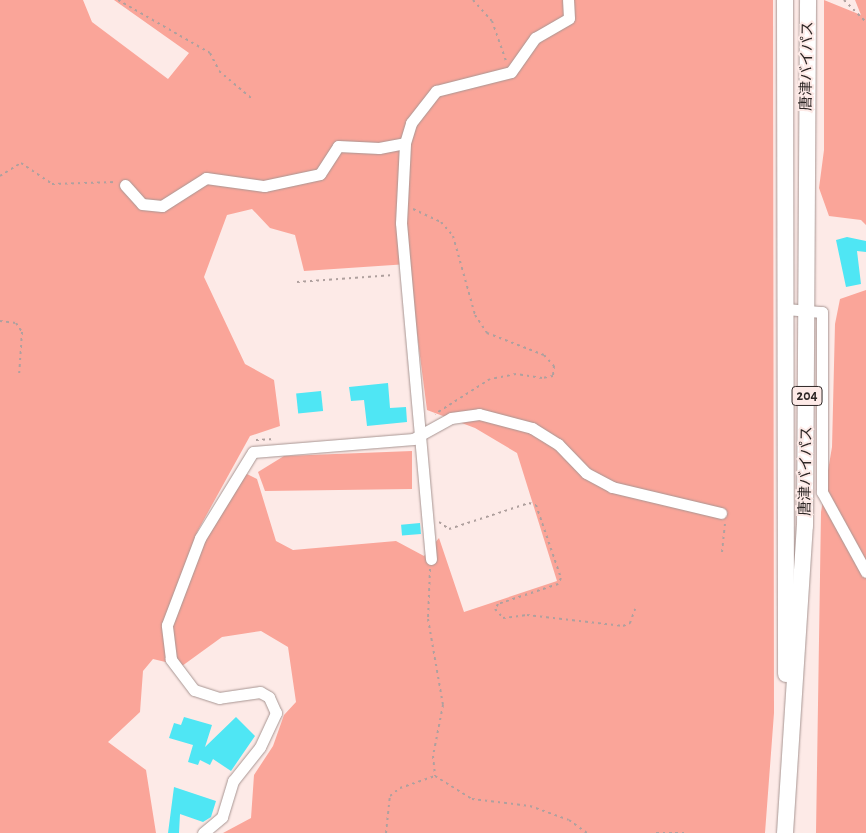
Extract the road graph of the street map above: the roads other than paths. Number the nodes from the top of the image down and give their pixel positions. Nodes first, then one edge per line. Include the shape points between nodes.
1 (568, 0) edge
2 (785, 0) edge
3 (808, 0) edge
4 (405, 143) junction
5 (125, 186) road end
6 (786, 310) junction
7 (809, 310) junction
8 (426, 432) junction
9 (721, 513) road end
10 (431, 559) road end
11 (866, 572) edge
12 (788, 792) junction
13 (203, 833) edge
14 (785, 833) edge

1 - 4 street via 569,18 535,38 511,72 436,91 411,123
2 - 6 highway, 唐津バイパス / 204
3 - 7 highway, 唐津バイパス / 204
4 - 5 street via 378,148 338,146 320,174 264,186 206,178 162,206 142,204
4 - 8 street via 400,203 404,274
6 - 7 street
6 - 12 highway, 唐津バイパス / 204
7 - 11 street via 822,312 822,492 836,524
7 - 12 highway, 唐津バイパス / 204 via 805,526
8 - 9 street via 468,413 532,428 558,444 597,481
8 - 10 street
8 - 13 street via 253,452 200,538 172,603 167,625 171,659 194,690 219,698 260,692 274,703 276,713 260,748 233,781 222,817
12 - 14 highway, 唐津バイパス / 204

